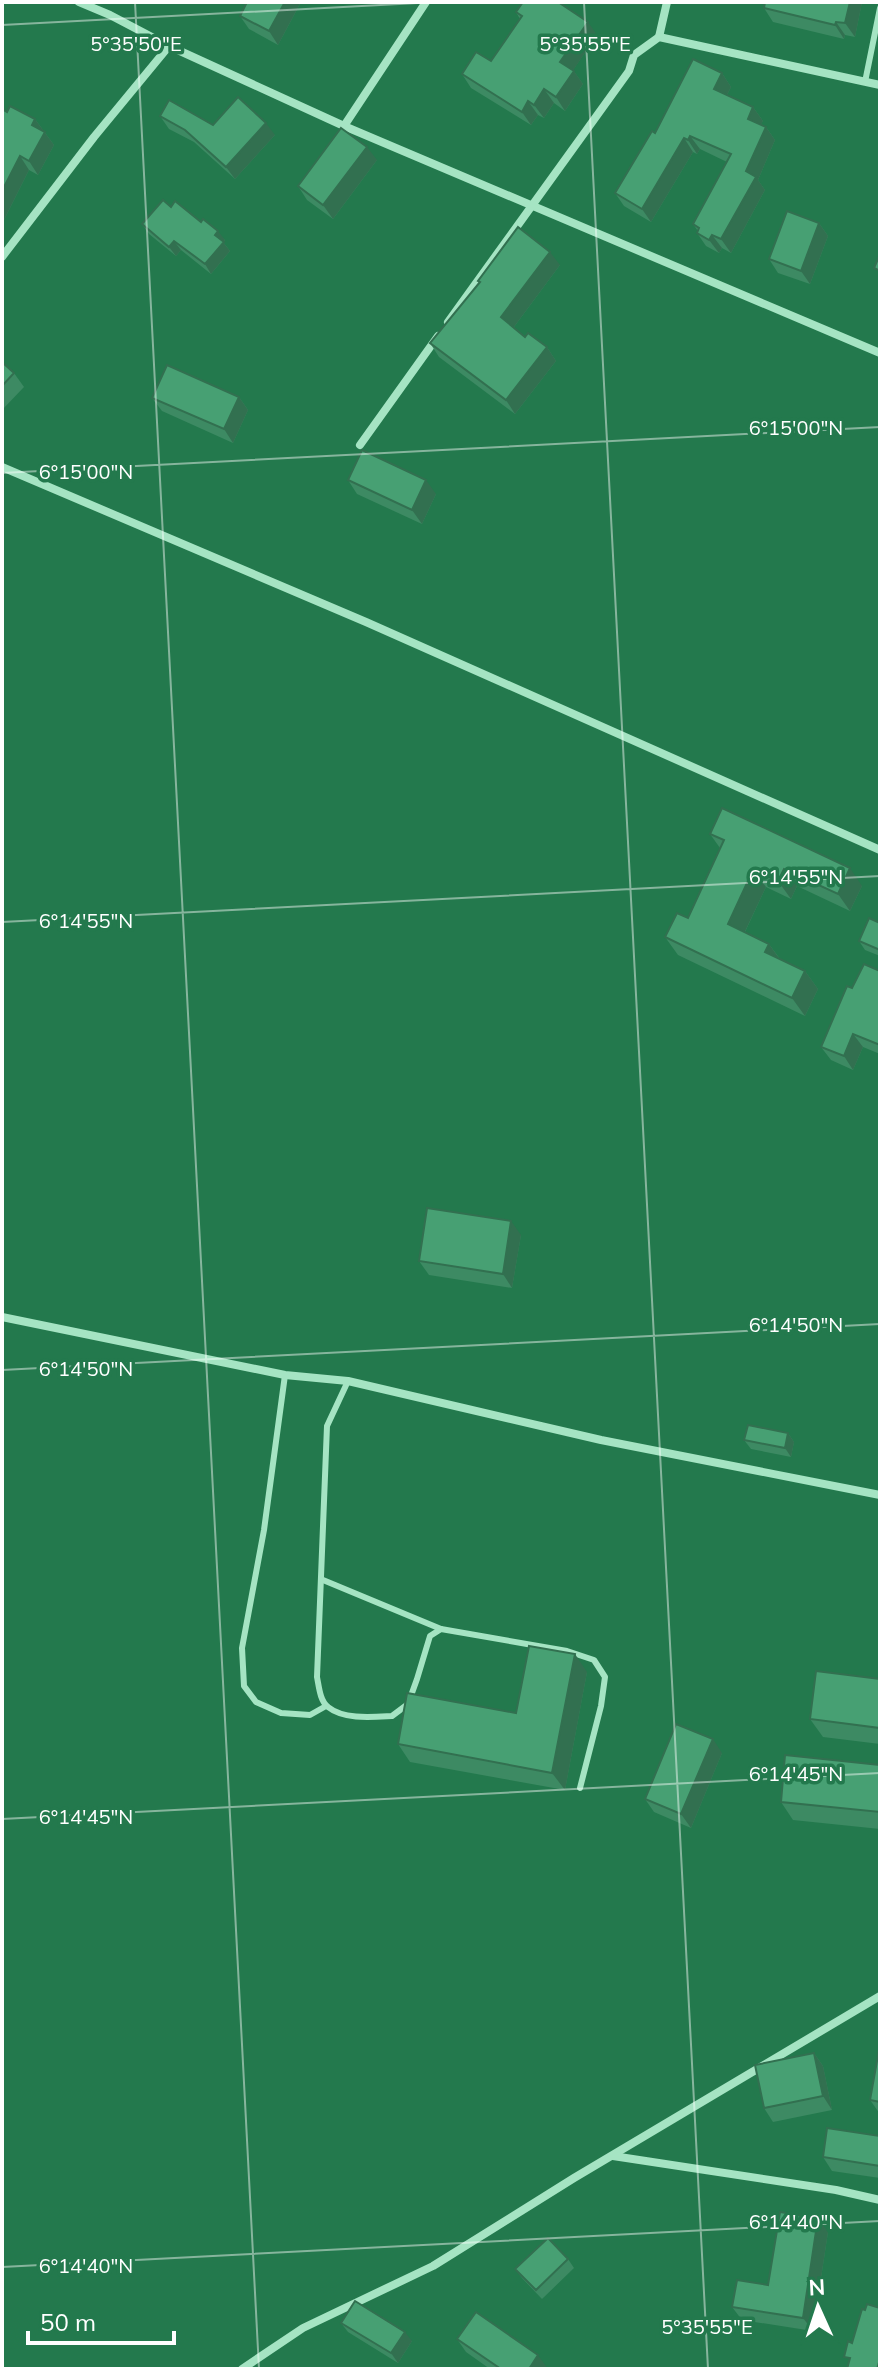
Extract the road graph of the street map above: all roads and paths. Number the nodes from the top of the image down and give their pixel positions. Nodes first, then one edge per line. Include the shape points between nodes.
1 (79, 2) edge
2 (426, 2) edge
3 (667, 2) edge
4 (880, 8) edge
5 (659, 37) junction
6 (169, 46) junction
7 (865, 82) junction
8 (880, 85) edge
9 (344, 126) junction
10 (531, 206) junction
11 (2, 257) edge
12 (880, 353) edge
13 (360, 445) dead end
14 (2, 467) edge
15 (880, 850) edge
16 (2, 1317) edge
17 (285, 1375) junction
18 (348, 1381) junction
19 (880, 1495) edge
20 (323, 1580) junction
21 (441, 1629) junction
22 (326, 1706) junction
23 (580, 1788) dead end
24 (880, 1996) edge
25 (613, 2156) junction
26 (880, 2200) edge
27 (242, 2369) edge

1 - 6 street
2 - 9 street
3 - 5 street
4 - 7 lane
5 - 7 street
5 - 10 street via 634,55 629,71
6 - 9 street
6 - 11 street
7 - 8 street
9 - 10 street
10 - 12 street
10 - 13 street
14 - 15 street
16 - 17 street
17 - 18 street
17 - 22 lane via 242,1648 244,1686 256,1702 281,1713 310,1715
18 - 19 street via 601,1440
18 - 20 lane via 327,1426
20 - 21 lane
20 - 22 lane via 317,1677
21 - 22 lane via 430,1636 408,1704 392,1716 345,1715
21 - 23 lane via 594,1660 605,1677
24 - 25 street
25 - 26 street
25 - 27 street via 433,2266 303,2328

